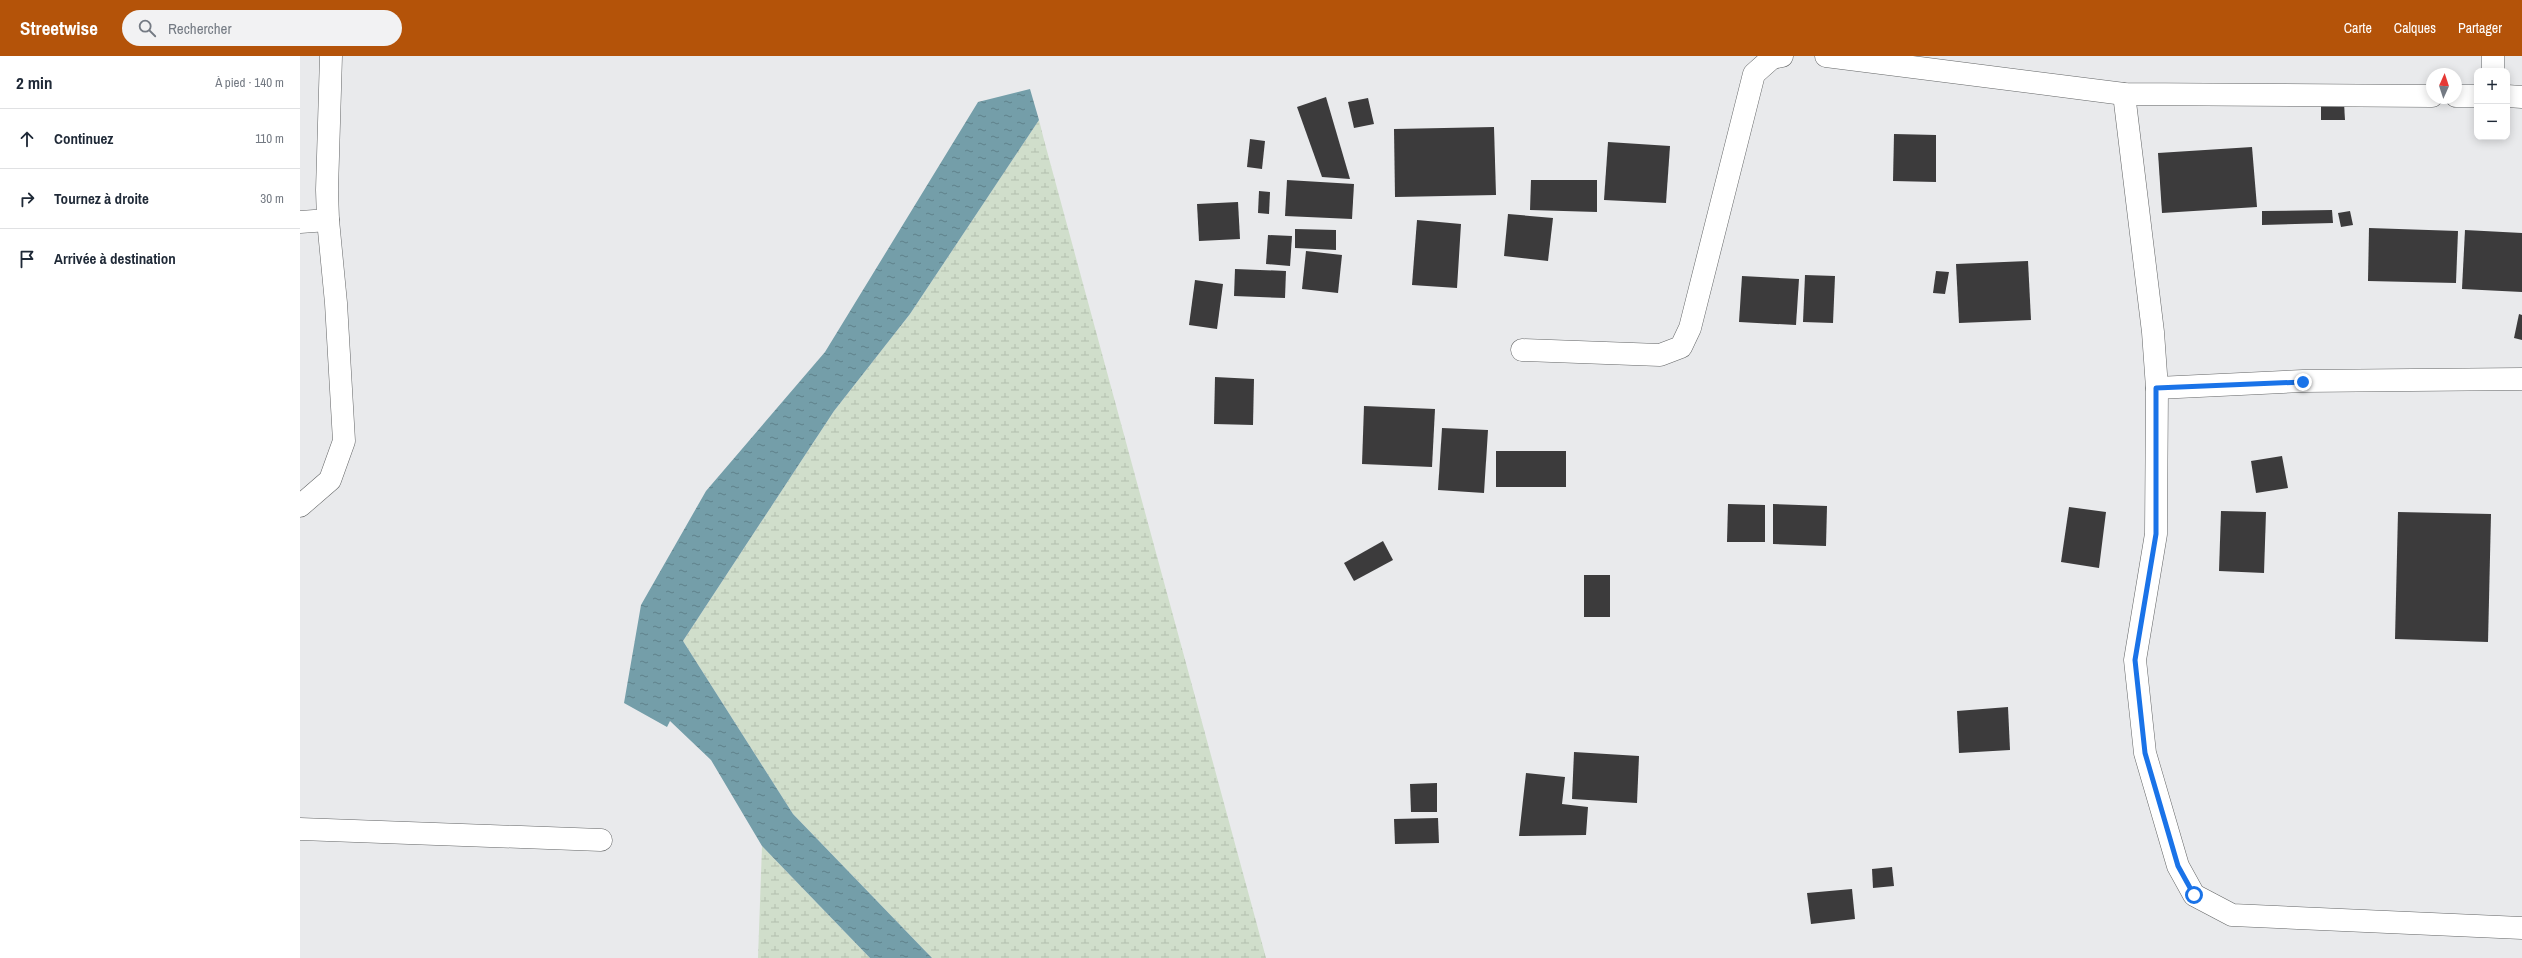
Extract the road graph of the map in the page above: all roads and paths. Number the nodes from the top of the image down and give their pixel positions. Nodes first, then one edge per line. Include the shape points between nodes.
1 (331, 56) edge
2 (1782, 56) edge
3 (1826, 56) edge
4 (2493, 56) edge
5 (2493, 68) edge
6 (2124, 94) junction
7 (2426, 96) edge
8 (2462, 96) edge
9 (2474, 96) edge
10 (2510, 96) edge
11 (2522, 97) edge
12 (328, 220) junction
13 (300, 222) edge
14 (1522, 350) dead end
15 (2522, 379) edge
16 (2156, 388) junction
17 (300, 506) edge
18 (300, 829) edge
19 (602, 840) dead end
20 (2522, 928) edge

1 - 12 street via 326,190
2 - 14 street via 1772,58 1754,74 1690,328 1681,347 1660,355
3 - 6 street
4 - 5 street
6 - 7 street
6 - 16 street via 2153,332
8 - 9 street
10 - 11 street
12 - 13 street
12 - 17 street via 344,441 330,480
15 - 16 street via 2303,382
16 - 20 street via 2156,534 2135,660 2145,753 2178,866 2194,895 2232,915
18 - 19 street

